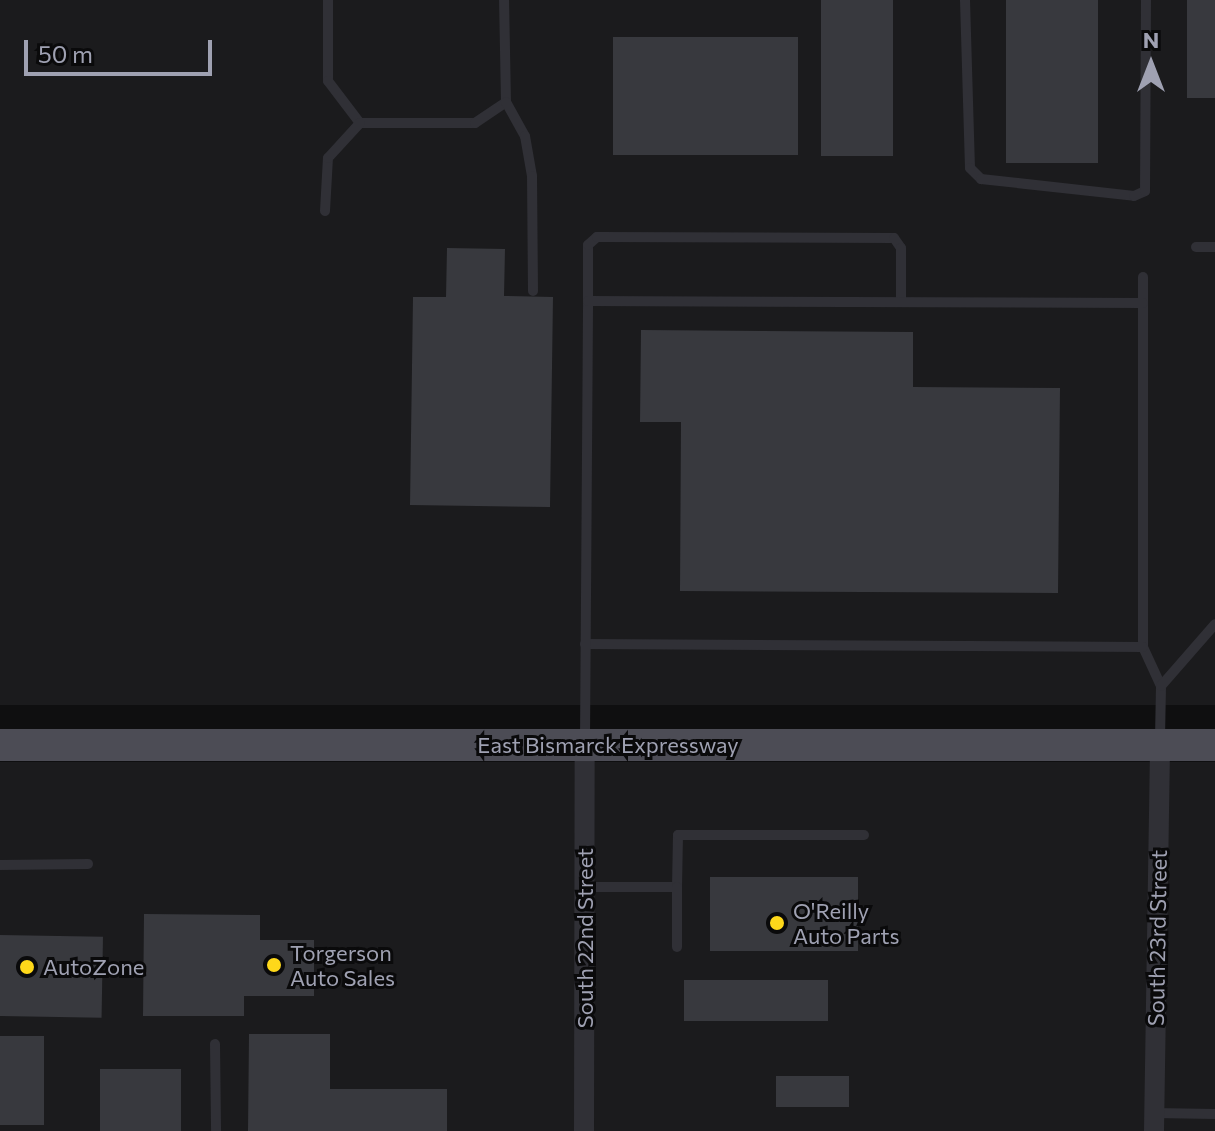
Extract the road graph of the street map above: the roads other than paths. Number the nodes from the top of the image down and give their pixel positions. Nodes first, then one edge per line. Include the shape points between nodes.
1 (328, 0) edge
2 (504, 0) edge
3 (965, 0) edge
4 (1146, 0) edge
5 (506, 102) junction
6 (360, 123) junction
7 (325, 211) dead end
8 (1196, 247) dead end
9 (1215, 247) edge
10 (1143, 277) dead end
11 (533, 291) dead end
12 (588, 301) junction
13 (901, 302) junction
14 (1143, 303) junction
15 (1215, 624) edge
16 (585, 644) junction
17 (1143, 647) junction
18 (1161, 686) junction
19 (0, 745) edge
20 (585, 745) junction
21 (1160, 745) junction
22 (1215, 745) edge
23 (864, 835) dead end
24 (88, 864) dead end
25 (0, 865) edge
26 (585, 887) junction
27 (677, 887) junction
28 (677, 947) dead end
29 (215, 1044) dead end
30 (1215, 1114) edge
31 (1154, 1122) edge
32 (216, 1131) edge
33 (584, 1131) edge

1 - 6 lane via 328,81
2 - 5 lane
3 - 4 lane via 970,168 981,179 1134,196 1145,191
5 - 6 lane via 475,123
5 - 11 lane via 525,136 532,176
6 - 7 lane via 328,158
8 - 9 lane
10 - 14 lane
12 - 13 lane
12 - 13 lane via 588,245 597,237 628,237 894,238 901,248
12 - 16 lane
13 - 14 lane
14 - 17 lane
15 - 18 lane
16 - 17 lane
16 - 20 lane
17 - 18 lane
18 - 21 lane
19 - 20 main road, East Bismarck Expressway
20 - 21 main road, East Bismarck Expressway
20 - 26 street, South 22nd Street
21 - 22 main road, East Bismarck Expressway
21 - 31 street, South 23rd Street
23 - 27 lane via 678,835
24 - 25 lane
26 - 27 lane
26 - 33 street, South 22nd Street
27 - 28 lane
29 - 32 lane
30 - 31 lane

